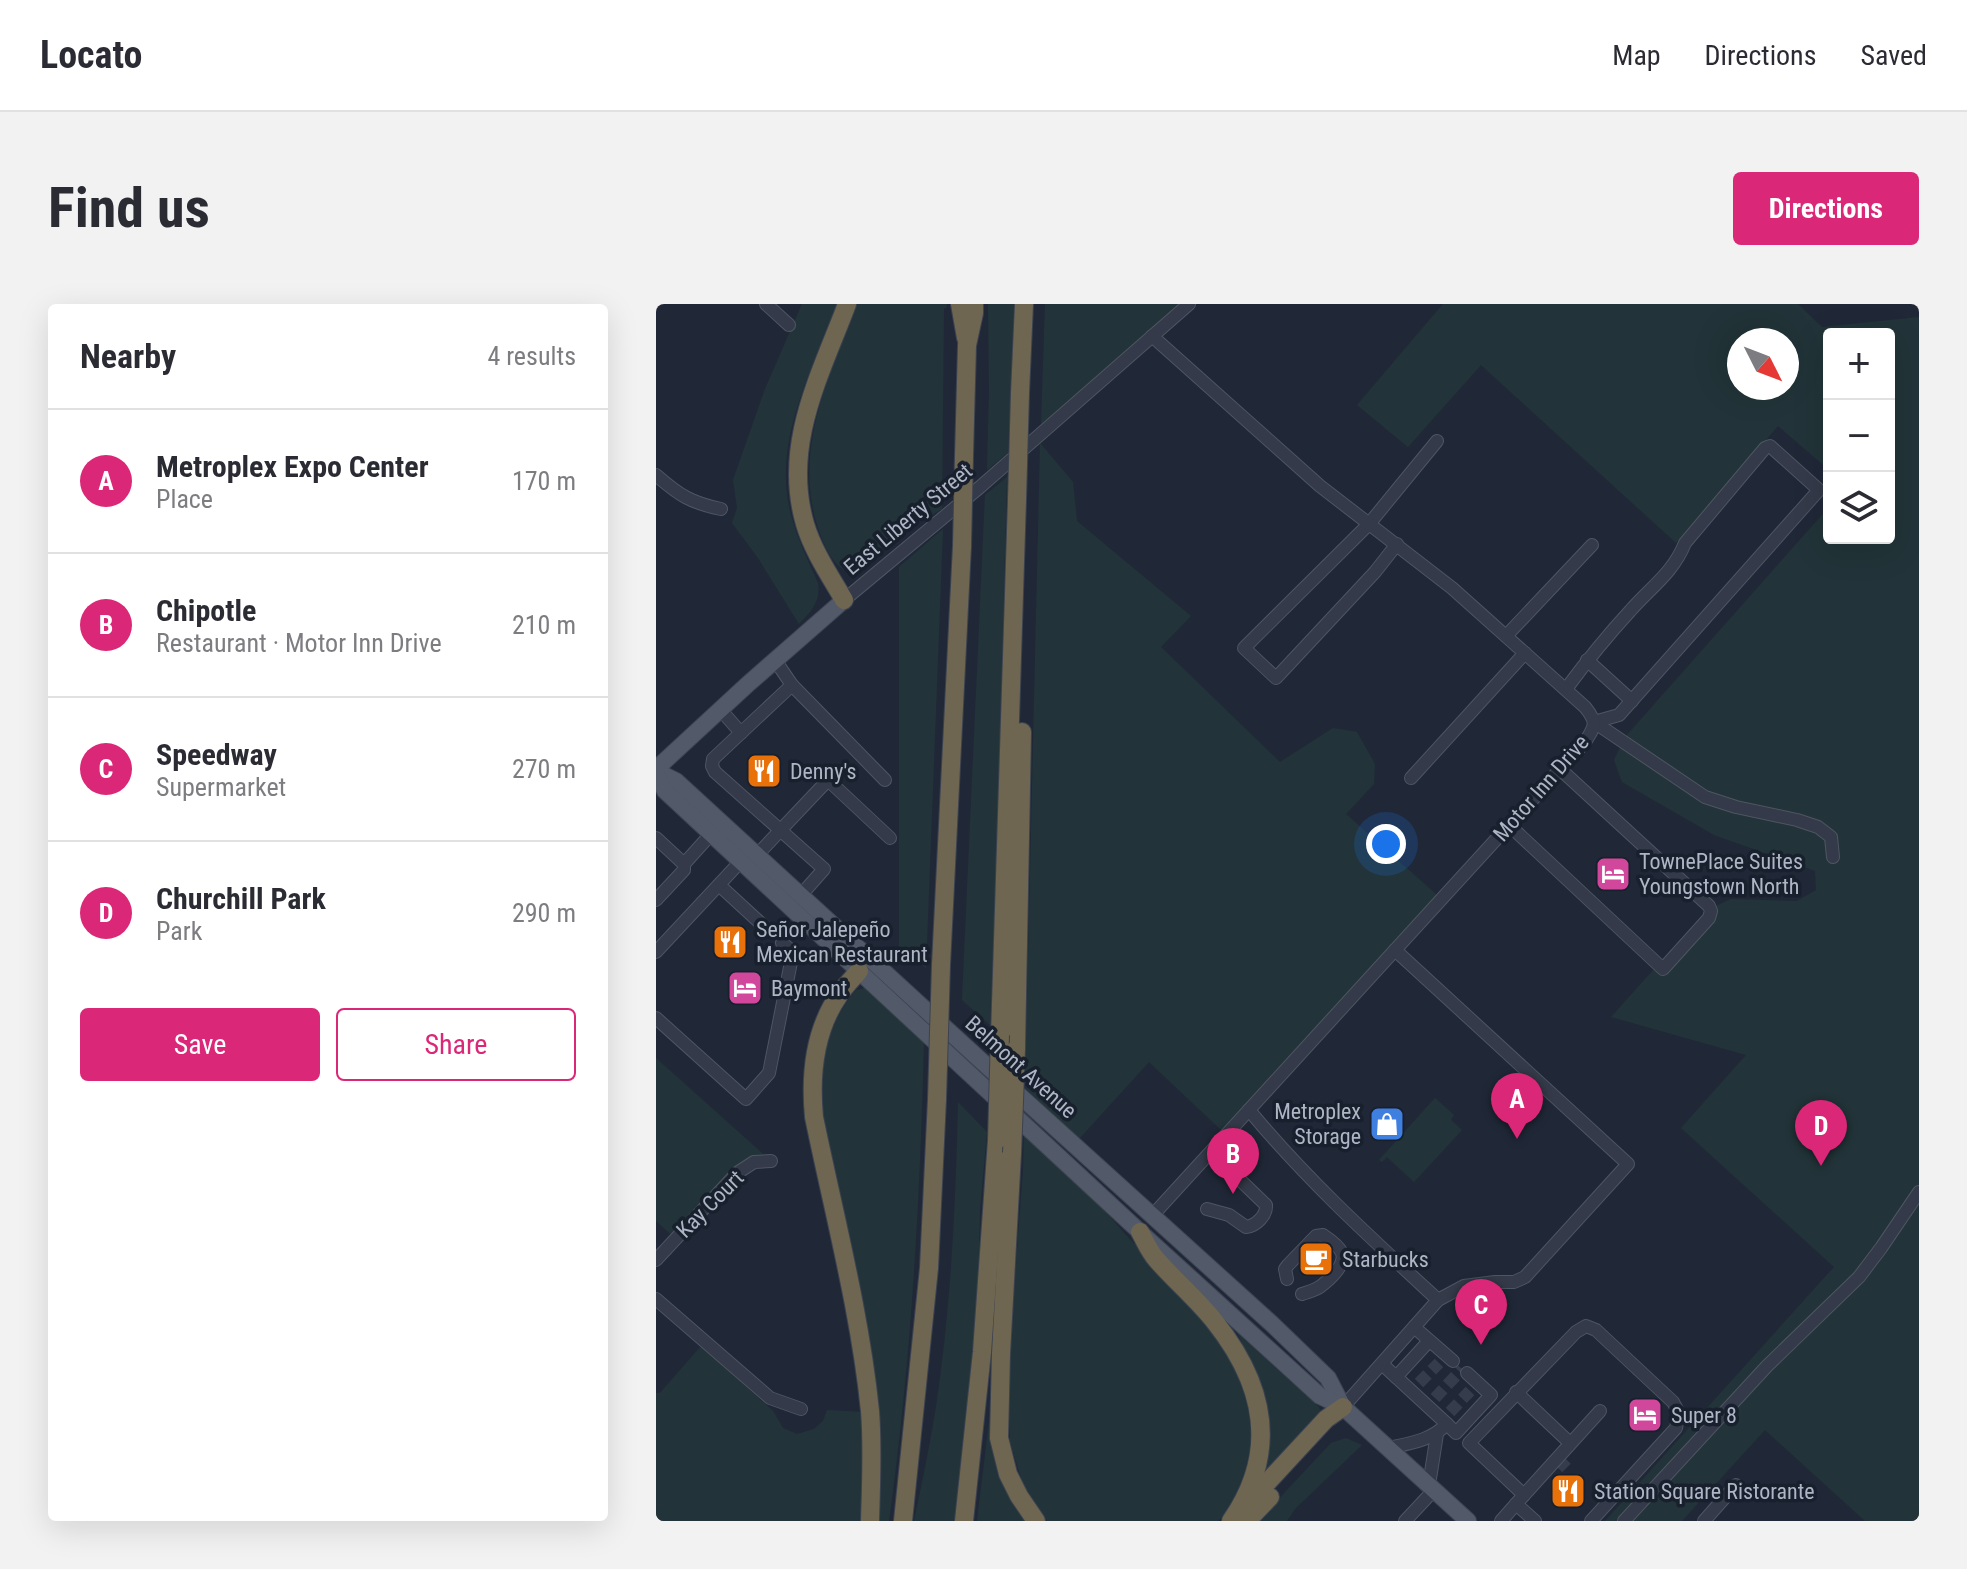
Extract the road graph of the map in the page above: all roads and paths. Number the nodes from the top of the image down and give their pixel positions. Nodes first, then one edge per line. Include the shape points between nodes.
1 (766, 304) edge
2 (847, 304) edge
3 (960, 304) edge
4 (974, 304) edge
5 (1024, 304) edge
6 (1031, 304) edge
7 (1189, 304) edge
8 (789, 325) dead end
9 (1152, 336) junction
10 (1023, 338) junction
11 (967, 345) junction
12 (1437, 441) dead end
13 (656, 475) edge
14 (721, 509) dead end
15 (1369, 524) junction
16 (1397, 544) junction
17 (1592, 545) dead end
18 (1016, 552) junction
19 (844, 600) junction
20 (1506, 636) junction
21 (1525, 653) junction
22 (775, 660) junction
23 (1587, 660) junction
24 (792, 685) junction
25 (1566, 689) junction
26 (1632, 701) junction
27 (720, 709) junction
28 (1594, 722) junction
29 (741, 733) junction
30 (1560, 769) junction
31 (656, 771) edge
32 (1411, 778) dead end
33 (885, 780) dead end
34 (1509, 825) junction
35 (780, 830) junction
36 (711, 834) junction
37 (656, 838) edge
38 (890, 838) dead end
39 (1833, 857) dead end
40 (749, 858) junction
41 (684, 864) junction
42 (719, 885) junction
43 (801, 895) junction
44 (656, 900) edge
45 (768, 930) dead end
46 (782, 943) dead end
47 (1395, 950) junction
48 (656, 952) edge
49 (865, 965) junction
50 (656, 1018) edge
51 (1249, 1110) junction
52 (1231, 1155) dead end
53 (771, 1161) dead end
54 (1919, 1192) edge
55 (1207, 1209) dead end
56 (1152, 1216) junction
57 (1140, 1232) junction
58 (656, 1260) edge
59 (1287, 1279) dead end
60 (1302, 1294) dead end
61 (656, 1299) edge
62 (1438, 1300) junction
63 (1414, 1327) junction
64 (1429, 1341) junction
65 (1446, 1360) dead end
66 (1382, 1364) junction
67 (1467, 1373) dead end
68 (1396, 1377) junction
69 (1516, 1392) junction
70 (1343, 1407) junction
71 (801, 1409) dead end
72 (1600, 1411) dead end
73 (1446, 1419) junction
74 (1437, 1434) junction
75 (1572, 1441) junction
76 (1388, 1448) junction
77 (1542, 1474) junction
78 (1736, 1485) dead end
79 (1432, 1488) junction
80 (1520, 1500) junction
81 (870, 1521) edge
82 (903, 1521) edge
83 (964, 1521) edge
84 (1036, 1521) edge
85 (1232, 1521) edge
86 (1247, 1521) edge
87 (1405, 1521) edge
88 (1468, 1521) edge
89 (1501, 1521) edge
90 (1535, 1521) edge
91 (1591, 1521) edge
92 (1624, 1521) edge
93 (1704, 1521) edge

1 - 8 street
2 - 19 highway via 809,403 796,471 805,526
3 - 11 highway
4 - 11 highway
5 - 10 highway
6 - 10 highway
7 - 9 street, East Liberty Street
9 - 15 street, Motor Inn Drive
9 - 19 street, East Liberty Street
10 - 18 highway, bridge
11 - 82 highway, bridge via 929,1268
12 - 15 street
13 - 14 street via 685,498
15 - 16 street, Motor Inn Drive
15 - 16 street via 1244,648 1276,678
16 - 20 street, Motor Inn Drive
17 - 20 street
18 - 83 highway, bridge via 997,1140
18 - 84 highway, bridge via 1024,611 1016,1049 999,1438 1008,1474
19 - 22 main road, East Liberty Street
20 - 21 street, Motor Inn Drive
21 - 25 street, Motor Inn Drive
21 - 32 street
22 - 24 street
22 - 27 main road, East Liberty Street
23 - 25 street
23 - 26 street
23 - 26 street via 1667,575 1685,543 1765,448 1770,446 1819,490
24 - 29 street
24 - 33 street
25 - 28 street, Motor Inn Drive
26 - 28 street via 1614,718
27 - 29 street
27 - 31 main road, East Liberty Street
28 - 30 street, Motor Inn Drive via 1585,742
28 - 39 street via 1705,797 1818,827 1831,837
29 - 35 street via 712,766
30 - 34 street, Motor Inn Drive
30 - 34 street via 1709,906 1709,918 1663,969
31 - 36 main road, Belmont Avenue via 665,791
31 - 40 main road, Belmont Avenue via 676,781
34 - 47 street, Motor Inn Drive
35 - 38 street via 828,780
35 - 40 street
35 - 43 street via 824,869
36 - 40 main road, Belmont Avenue
36 - 41 street
37 - 41 street
40 - 42 street
40 - 43 main road, Belmont Avenue
40 - 49 main road, Belmont Avenue
41 - 44 street
42 - 45 street
42 - 48 street
43 - 49 main road, Belmont Avenue
46 - 50 street via 793,952 769,1073 746,1099
47 - 51 street, Motor Inn Drive
47 - 62 street via 1628,1164 1525,1277 1464,1286
49 - 56 main road, Belmont Avenue
49 - 57 main road, Belmont Avenue
49 - 81 highway via 838,996 823,1027 811,1091 865,1369 872,1446
51 - 56 street, Motor Inn Drive
51 - 62 street via 1343,1213
52 - 55 street via 1238,1178 1266,1205 1265,1213 1246,1227
53 - 58 street, Kay Court via 754,1162 737,1173
54 - 92 street via 1859,1277 1767,1366
56 - 70 main road, Belmont Avenue via 1328,1378
57 - 70 main road, Belmont Avenue via 1320,1396
57 - 85 highway via 1153,1256 1215,1322 1238,1355 1256,1399 1259,1463
59 - 60 street via 1285,1269 1316,1236 1326,1236 1340,1249 1340,1266 1319,1288
61 - 71 street via 770,1398
62 - 63 street
63 - 64 street
63 - 66 street
64 - 65 street
64 - 68 street
66 - 68 street
66 - 70 street
67 - 73 street via 1474,1387 1491,1395 1456,1433
68 - 73 street via 1415,1387
69 - 75 street
69 - 80 street via 1469,1443
69 - 91 street via 1586,1326 1673,1402 1679,1413 1676,1428
70 - 76 main road, Belmont Avenue
70 - 85 highway
70 - 86 highway via 1335,1427
72 - 75 street
73 - 74 street
74 - 76 street
74 - 79 street
75 - 77 street
75 - 77 street via 1573,1450 1563,1464
76 - 79 main road, Belmont Avenue
77 - 80 street
78 - 93 street
79 - 87 street
79 - 88 main road, Belmont Avenue
80 - 89 street
80 - 90 street

